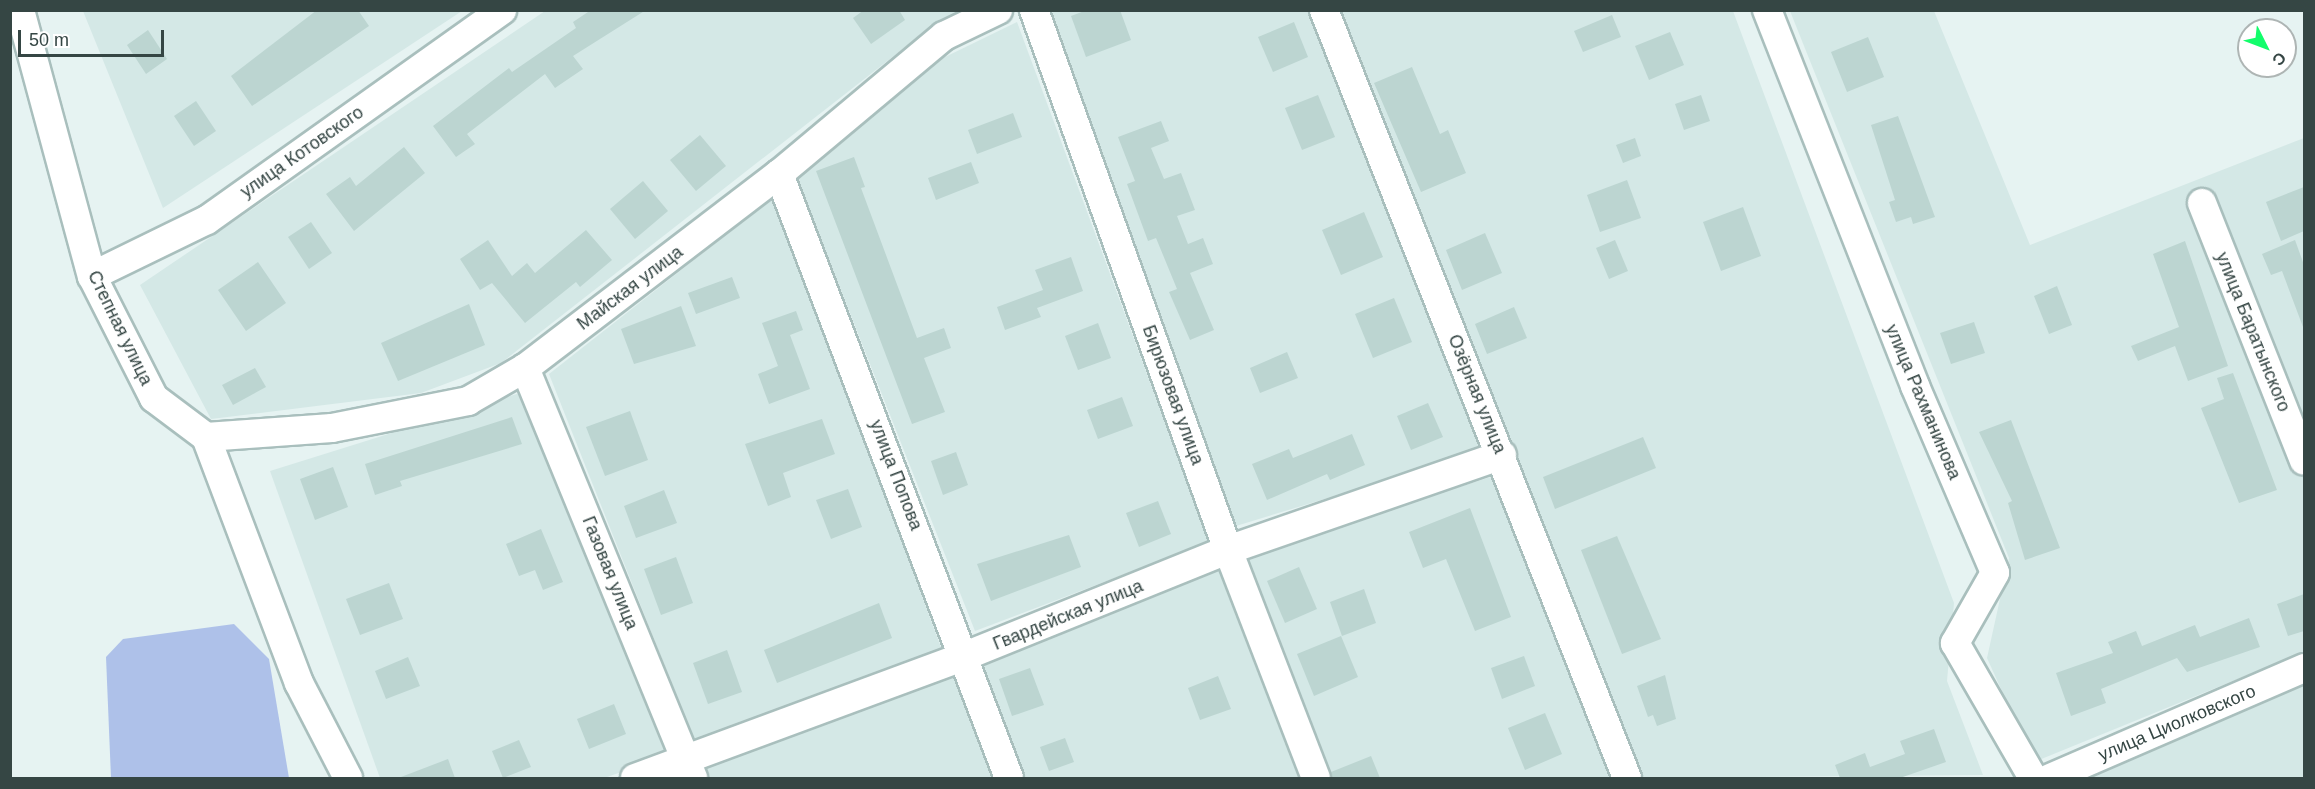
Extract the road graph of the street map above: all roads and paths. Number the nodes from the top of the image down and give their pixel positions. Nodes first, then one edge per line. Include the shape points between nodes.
1 (20, 10) edge
2 (502, 10) edge
3 (998, 10) edge
4 (1034, 10) edge
5 (1324, 10) edge
6 (1767, 10) edge
7 (779, 174) junction
8 (2202, 203) dead end
9 (92, 276) junction
10 (525, 368) junction
11 (206, 437) junction
12 (1502, 455) junction
13 (2304, 461) edge
14 (1228, 550) junction
15 (965, 656) junction
16 (2304, 668) edge
17 (690, 769) edge
18 (348, 778) edge
19 (635, 778) edge
20 (1009, 778) edge
21 (1316, 778) edge
22 (1626, 778) edge
23 (2033, 778) edge
24 (2050, 778) edge

1 - 9 street, Степная улица
2 - 9 street, улица Котовского via 207,220
3 - 7 street, Майская улица via 944,36
4 - 14 street, Бирюзовая улица
5 - 12 street, Озёрная улица
6 - 23 street, улица Рахманинова via 1915,386 1995,573 1955,643
7 - 10 street, Майская улица
7 - 15 street, улица Попова
8 - 13 street, улица Баратынского
9 - 11 street, Степная улица via 154,398
10 - 11 street, Майская улица via 468,401 332,428
10 - 17 street, Газовая улица
11 - 18 street via 298,683
12 - 14 street, Гвардейская улица
12 - 22 street, Озёрная улица
14 - 15 street, Гвардейская улица
14 - 21 street, Бирюзовая улица
15 - 17 street, Гвардейская улица
15 - 20 street, улица Попова
16 - 24 street, улица Циолковского
17 - 19 street, Гвардейская улица

